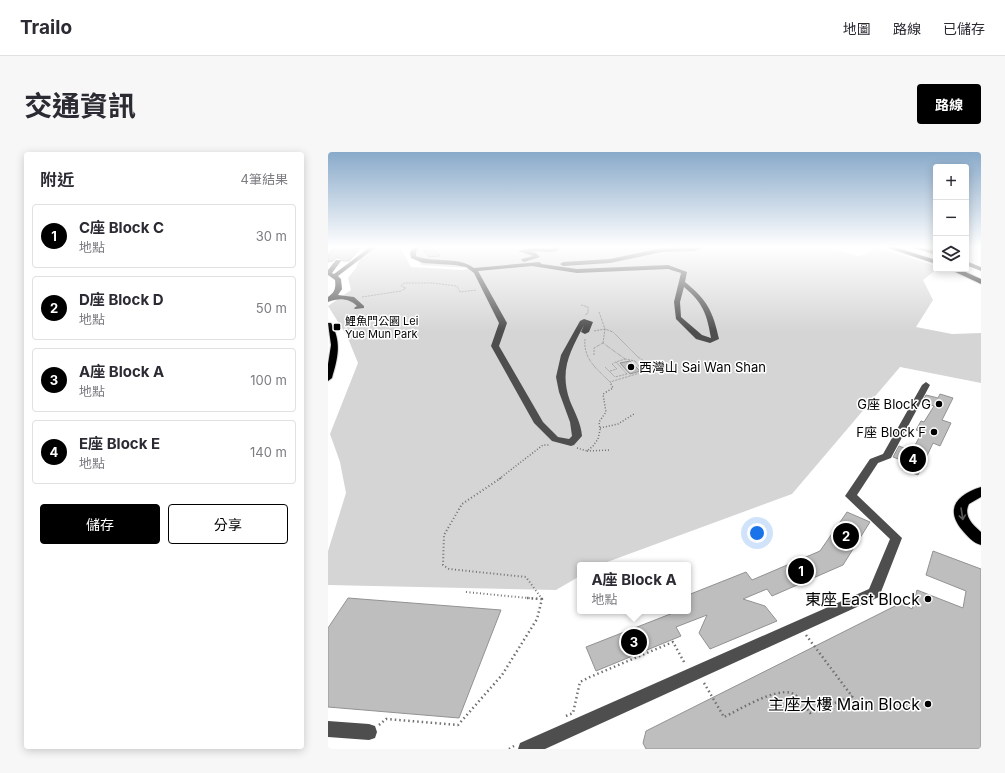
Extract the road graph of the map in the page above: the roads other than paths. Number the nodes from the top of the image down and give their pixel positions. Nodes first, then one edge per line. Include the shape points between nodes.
1 (332, 275) edge
2 (478, 275) edge
3 (683, 275) edge
4 (966, 275) edge
5 (335, 276) joint
6 (682, 282) junction
7 (981, 282) edge
8 (330, 299) edge
9 (356, 308) dead end
10 (328, 325) edge
11 (585, 332) road end
12 (328, 378) edge
13 (926, 386) dead end
14 (981, 492) edge
15 (981, 540) edge
16 (328, 729) edge
17 (369, 732) road end
18 (521, 747) edge

1 - 5 street
2 - 11 street via 503,323 495,346 539,423 555,440 568,442 577,436 577,425 565,401 560,367 584,321 589,322
3 - 6 street
4 - 7 highway
5 - 8 street via 339,288
6 - 6 street via 701,298 710,313 715,340 699,337 678,318 677,302
8 - 9 street via 352,298 362,307
10 - 12 main road via 335,347
13 - 18 street via 887,456 874,461 851,496 896,538 874,593
14 -> 15 highway via 966,499 960,511 966,526
16 - 17 street

